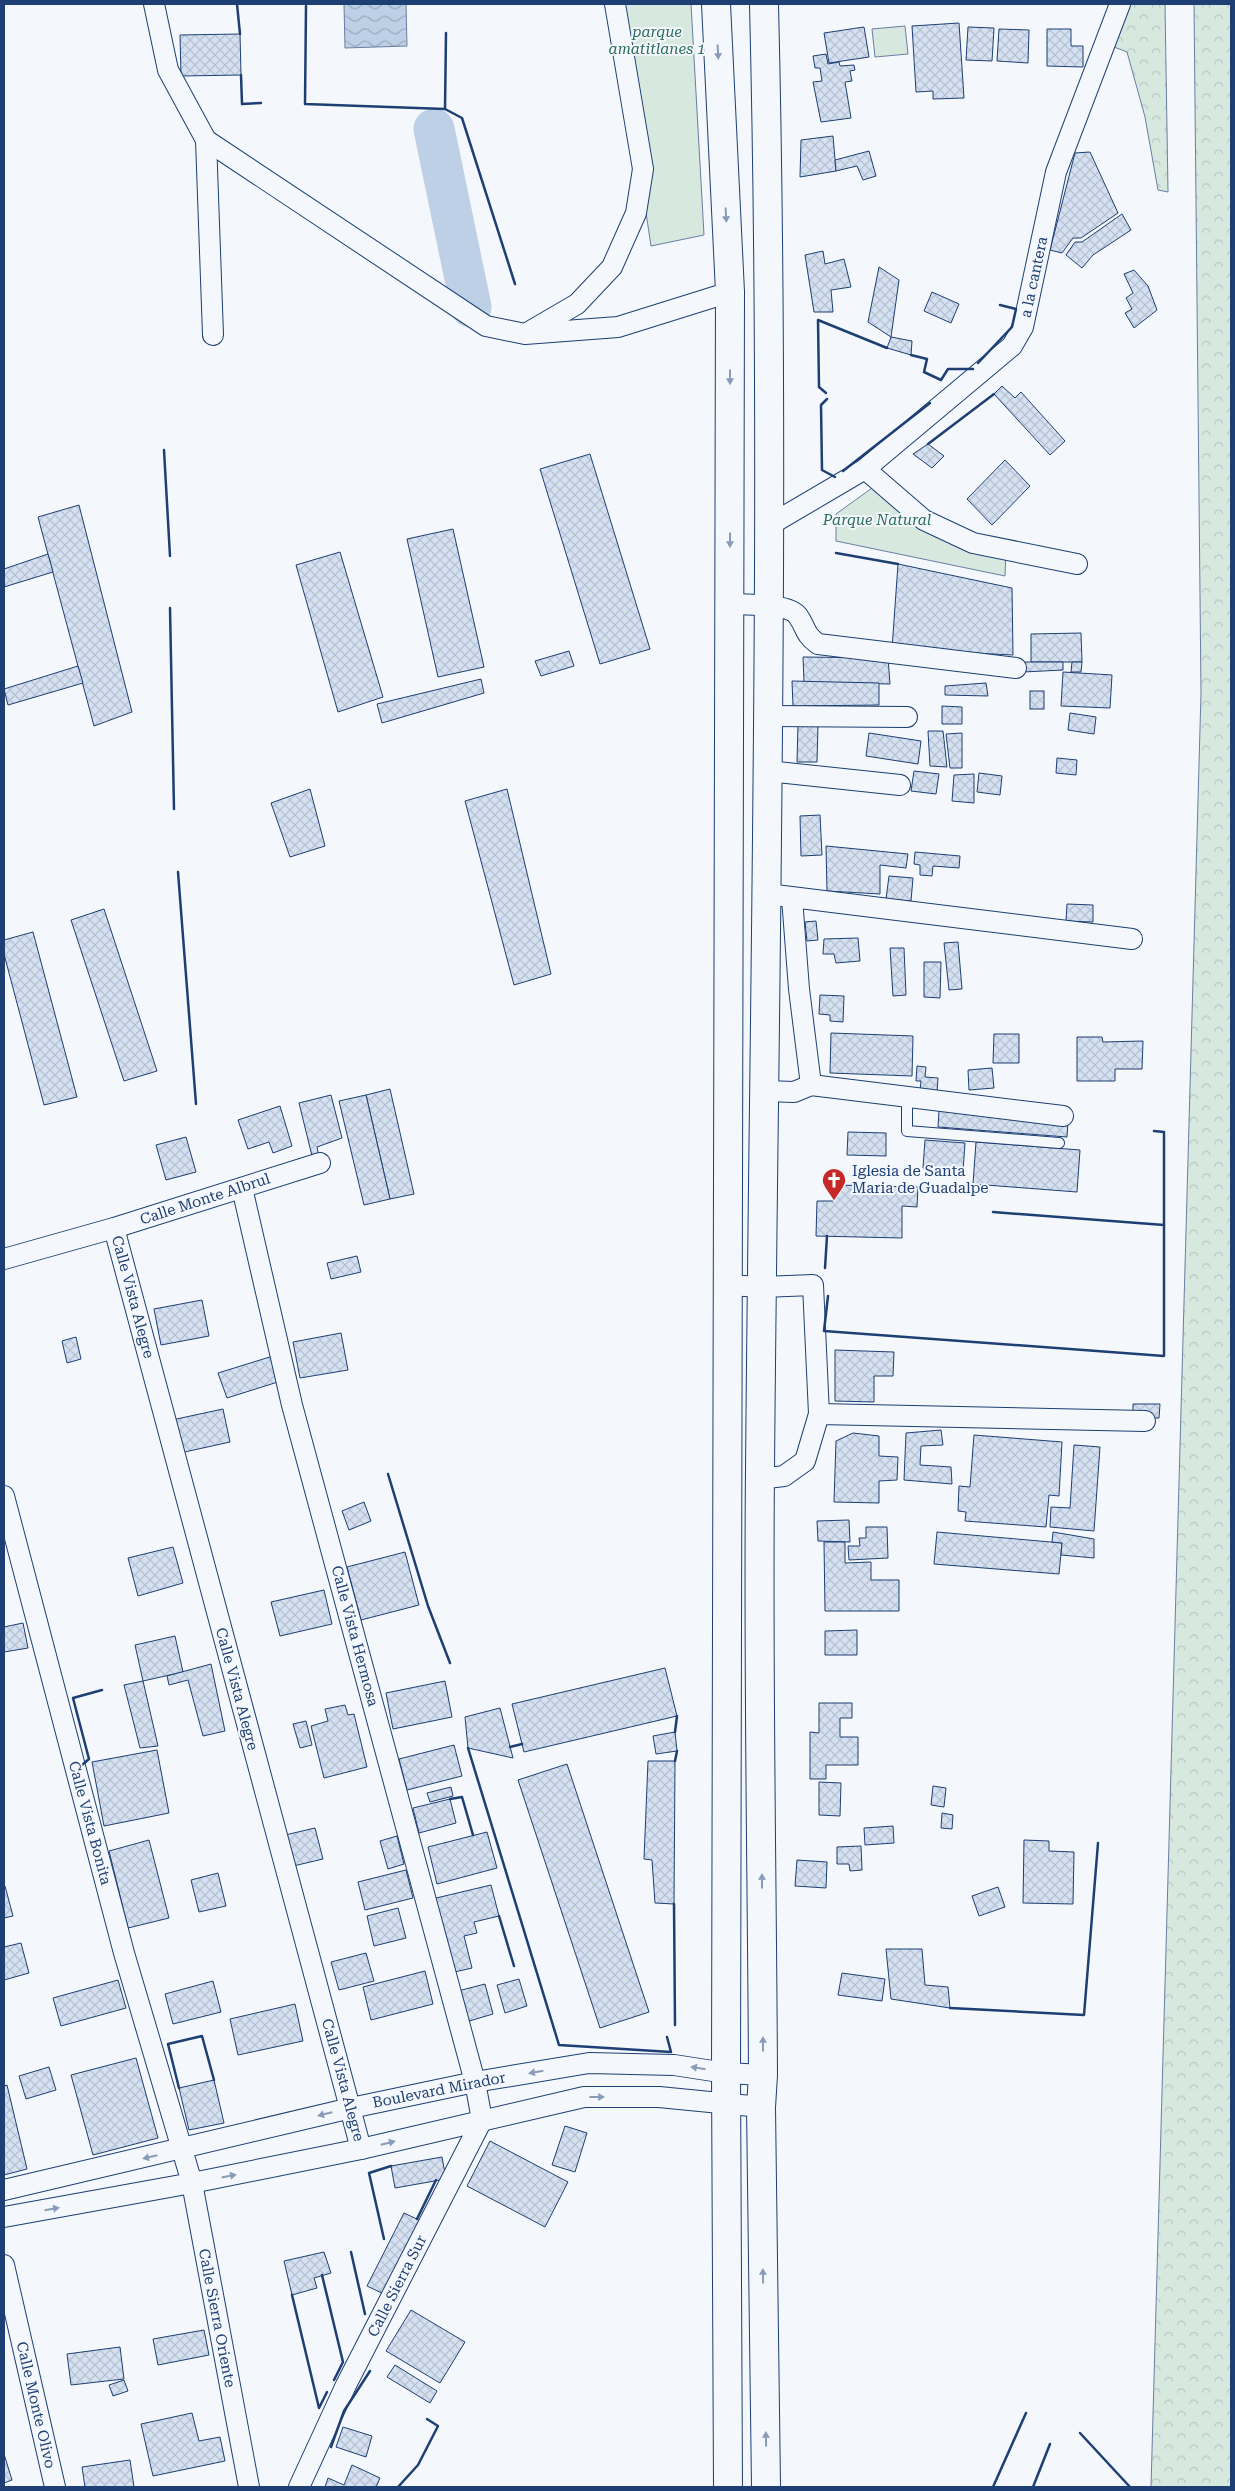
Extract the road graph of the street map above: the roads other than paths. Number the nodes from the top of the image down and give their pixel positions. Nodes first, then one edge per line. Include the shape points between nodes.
1 (154, 4) edge
2 (615, 4) edge
3 (716, 4) edge
4 (764, 4) edge
5 (1120, 4) edge
6 (206, 140) junction
7 (730, 292) junction
8 (525, 334) junction
9 (213, 335) dead end
10 (865, 469) junction
11 (768, 526) junction
12 (1077, 564) dead end
13 (730, 604) junction
14 (768, 606) junction
15 (1016, 668) dead end
16 (770, 716) junction
17 (908, 717) dead end
18 (768, 772) junction
19 (900, 785) dead end
20 (779, 896) junction
21 (1132, 938) dead end
22 (812, 1085) junction
23 (765, 1091) junction
24 (907, 1097) junction
25 (1063, 1116) dead end
26 (1058, 1143) dead end
27 (320, 1163) dead end
28 (242, 1188) junction
29 (114, 1228) junction
30 (4, 1259) edge
31 (727, 1285) junction
32 (762, 1287) junction
33 (820, 1414) junction
34 (1145, 1421) dead end
35 (760, 1478) junction
36 (4, 1496) edge
37 (726, 2073) junction
38 (763, 2075) junction
39 (475, 2082) junction
40 (727, 2105) junction
41 (761, 2107) junction
42 (351, 2108) junction
43 (482, 2120) junction
44 (183, 2149) junction
45 (361, 2149) junction
46 (192, 2183) junction
47 (4, 2190) edge
48 (4, 2217) edge
49 (4, 2265) edge
50 (55, 2487) edge
51 (249, 2487) edge
52 (299, 2487) edge
53 (728, 2487) edge
54 (766, 2487) edge

1 - 6 street via 168,70
2 - 8 street via 643,169 636,213 612,267 577,304
3 -> 7 main road
4 - 11 main road via 770,240
5 - 10 street, a la cantera via 1056,172 1023,327 1012,346 996,361
6 - 8 street via 486,326
6 - 9 street
7 - 8 street via 618,327
7 -> 13 main road
10 - 11 street, a la cantera
10 - 12 street via 924,520 973,542
11 - 14 main road
13 - 14 street
13 - 31 main road
14 - 15 street via 797,615 807,636 818,644
14 - 16 main road
16 - 17 street
16 - 18 main road
18 - 19 street
18 - 20 main road
20 - 21 street
20 - 22 street via 799,989
20 - 23 main road
22 - 23 street via 794,1092
22 - 24 street
23 - 32 main road
24 - 25 street
24 - 26 lane via 907,1131
27 - 28 street, Calle Monte Albrul
28 - 29 street, Calle Monte Albrul
28 - 39 street, Calle Vista Hermosa via 292,1405
29 - 30 street, Calle Monte Albrul
29 - 42 street, Calle Vista Alegre
31 - 32 street
31 - 37 main road
32 - 33 street via 813,1285
32 - 35 main road
33 - 34 street
33 - 35 street via 805,1462 784,1476
38 -> 35 main road
36 - 44 street, Calle Vista Bonita via 124,1953
37 - 38 street, Boulevard Mirador
37 -> 39 street, Boulevard Mirador via 674,2065 589,2063
37 - 40 main road
38 - 41 main road
39 - 42 street, Boulevard Mirador
39 - 43 street
40 - 41 street
43 -> 40 street via 584,2097 659,2097
40 - 53 main road
54 -> 41 main road
42 -> 44 street, Boulevard Mirador
42 - 45 street, Calle Vista Alegre
45 -> 43 street
43 - 52 street, Calle Sierra Sur via 346,2385
44 - 46 street, Calle Sierra Oriente
44 -> 47 street, Boulevard Mirador
46 -> 45 street
48 -> 46 street
46 - 51 street, Calle Sierra Oriente
49 - 50 street, Calle Monte Olivo

